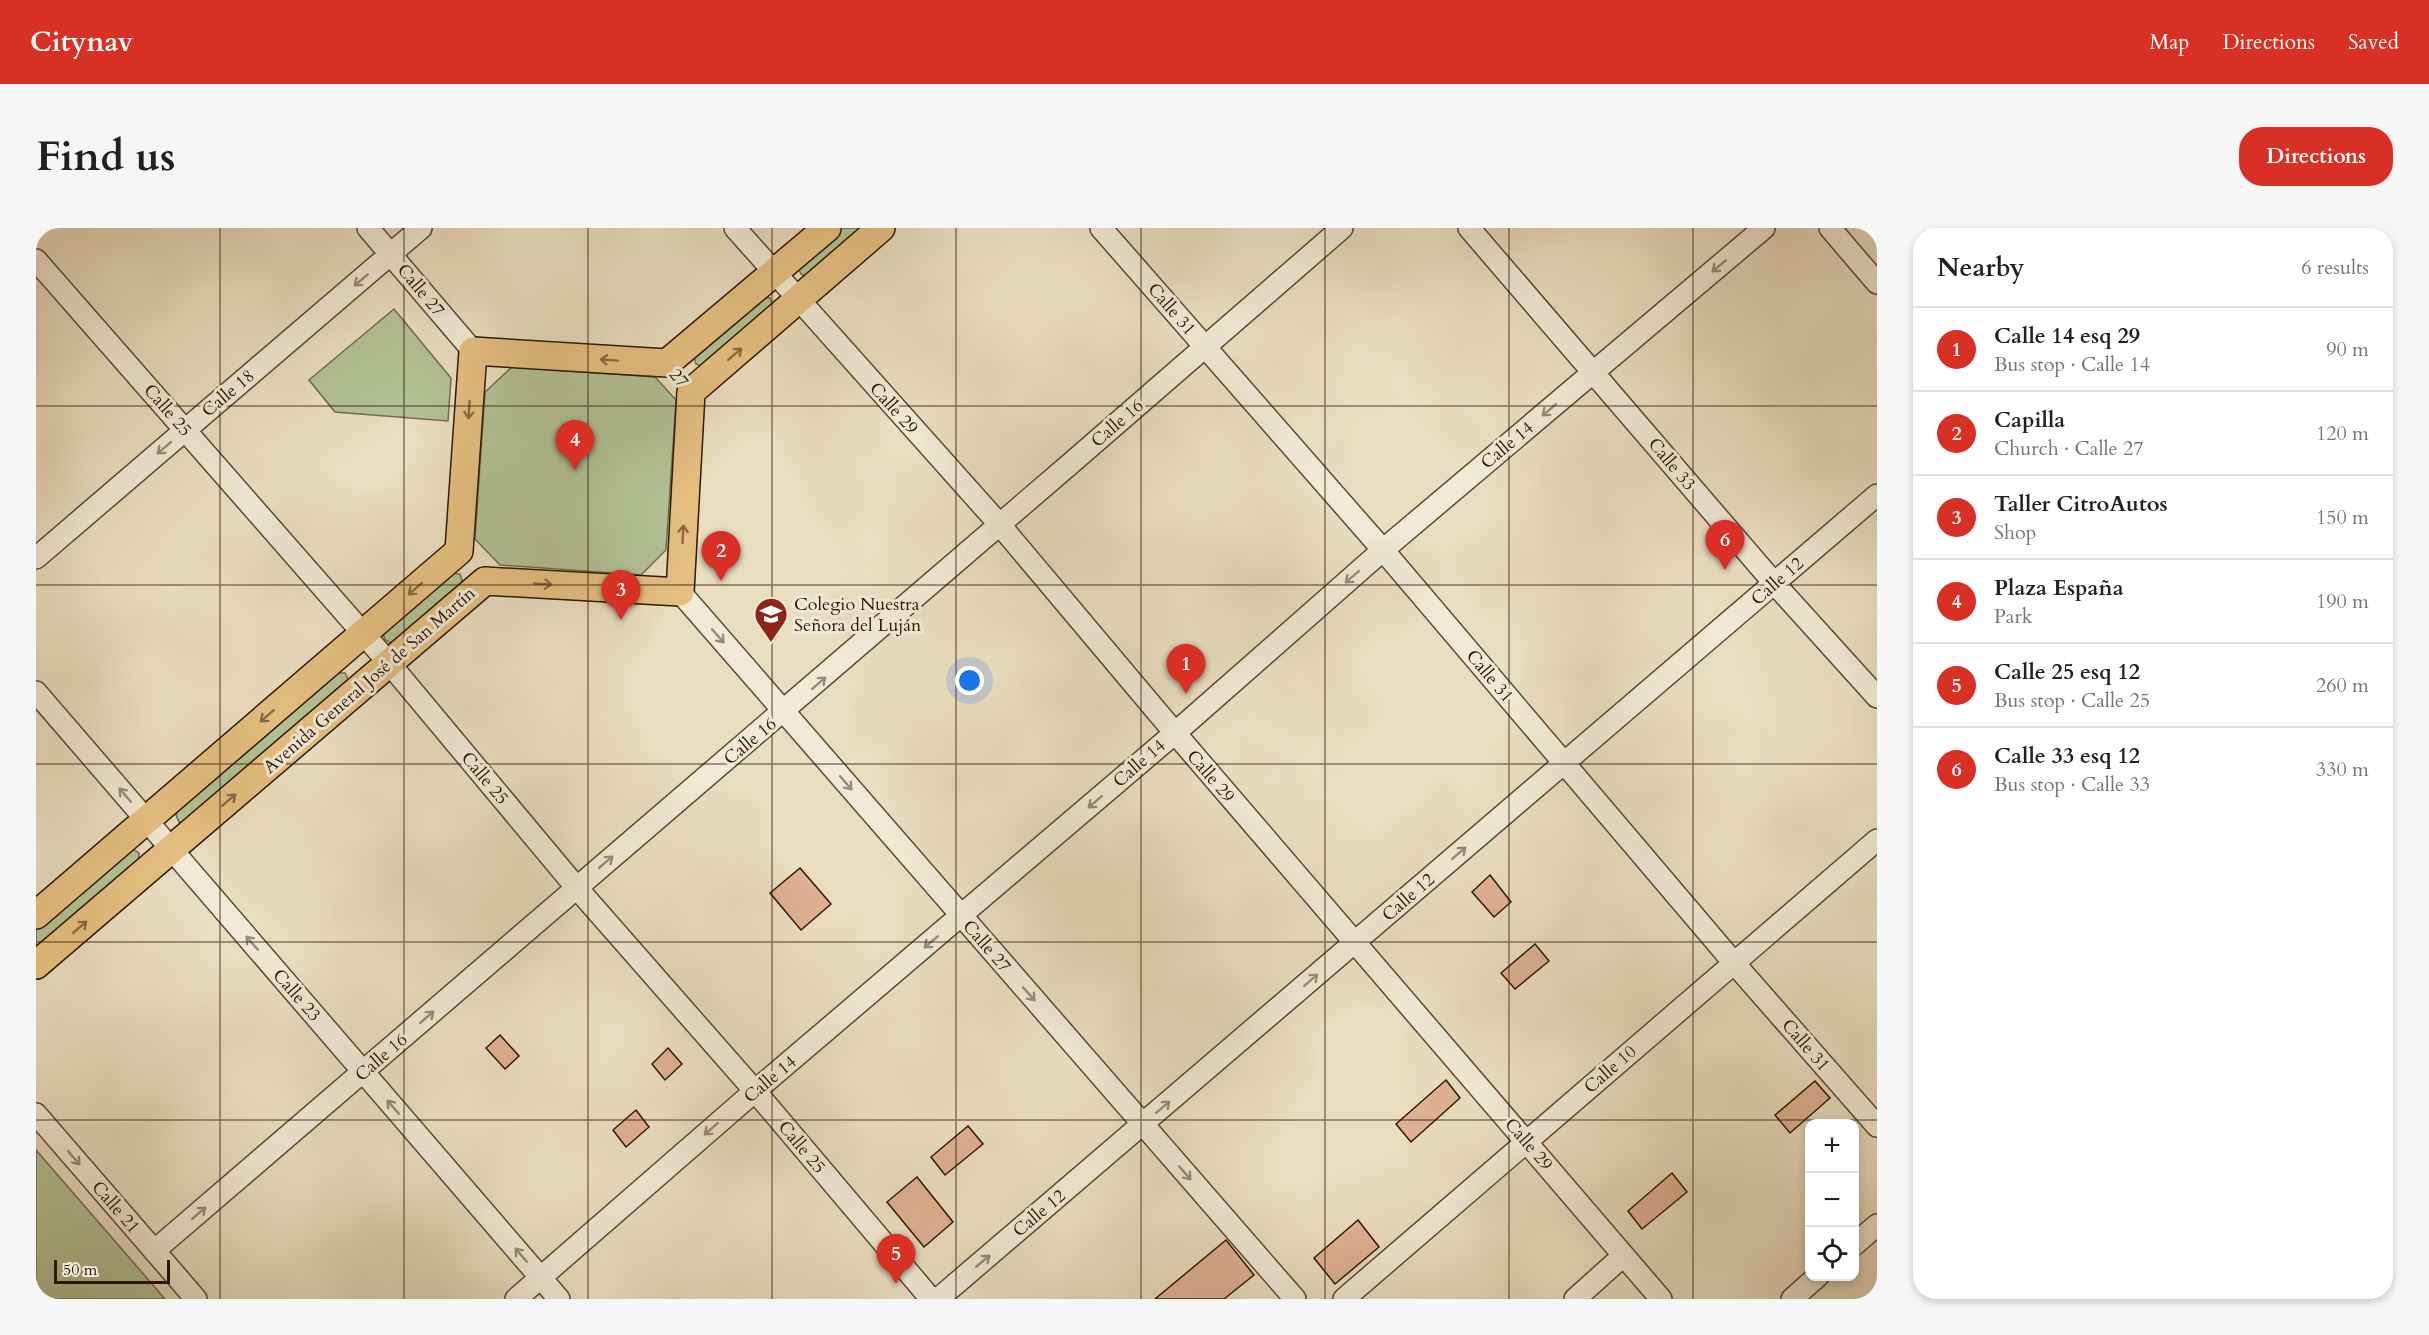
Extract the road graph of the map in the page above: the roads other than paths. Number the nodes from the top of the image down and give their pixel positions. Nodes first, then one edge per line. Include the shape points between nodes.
1 (368, 228) edge
2 (421, 228) edge
3 (735, 228) edge
4 (827, 228) edge
5 (881, 228) edge
6 (1101, 228) edge
7 (1342, 228) edge
8 (1469, 228) edge
9 (1764, 228) edge
10 (1830, 228) edge
11 (391, 255) junction
12 (36, 260) edge
13 (774, 274) junction
14 (1877, 283) edge
15 (797, 300) junction
16 (1205, 348) junction
17 (473, 351) junction
18 (667, 363) junction
19 (1594, 372) junction
20 (691, 392) junction
21 (186, 429) junction
22 (1877, 495) edge
23 (1000, 525) junction
24 (1383, 550) junction
25 (459, 551) junction
26 (36, 558) edge
27 (485, 581) junction
28 (1774, 583) junction
29 (680, 592) junction
30 (363, 634) junction
31 (389, 663) junction
32 (36, 692) edge
33 (1877, 698) edge
34 (785, 712) junction
35 (1175, 733) junction
36 (1564, 763) junction
37 (146, 820) junction
38 (1877, 840) edge
39 (171, 849) junction
40 (576, 887) junction
41 (36, 915) edge
42 (962, 916) junction
43 (1354, 943) junction
44 (1734, 963) junction
45 (36, 965) edge
46 (363, 1072) junction
47 (755, 1091) junction
48 (36, 1114) edge
49 (1143, 1124) junction
50 (1877, 1126) edge
51 (1527, 1141) junction
52 (1877, 1226) edge
53 (1859, 1241) edge
54 (154, 1251) junction
55 (1623, 1256) junction
56 (540, 1277) junction
57 (1812, 1281) edge
58 (196, 1299) edge
59 (516, 1299) edge
60 (559, 1299) edge
61 (932, 1299) edge
62 (938, 1299) edge
63 (1295, 1299) edge
64 (1344, 1299) edge
65 (1575, 1299) edge
66 (1660, 1299) edge
67 (1792, 1299) edge

1 - 11 street, Calle 27
2 - 11 street, Calle 18
3 - 13 street, Calle 29
4 - 13 main road
5 - 15 main road
6 - 16 street, Calle 31
7 - 16 street, Calle 16
8 - 19 street, Calle 33
9 -> 19 street, Calle 14
10 - 14 street
11 - 17 street, Calle 27
11 -> 21 street, Calle 18
12 - 21 street, Calle 25
13 - 15 street, Calle 29
13 - 18 main road
20 -> 15 main road
15 - 23 street, Calle 29
16 - 23 street, Calle 16
16 - 24 street, Calle 31
18 -> 17 main road
17 -> 25 main road
18 - 20 main road, 27
19 -> 24 street, Calle 14
19 - 28 street, Calle 33
29 -> 20 main road
21 -> 26 street, Calle 18
21 - 30 street, Calle 25
22 - 28 street, Calle 12
34 -> 23 street, Calle 16
23 - 35 street, Calle 29
24 -> 35 street, Calle 14
24 - 36 street, Calle 31
25 - 27 main road
25 -> 30 main road
27 -> 29 main road, Avenida General José de San Martín
27 - 31 main road, Avenida General José de San Martín
28 - 33 street, Calle 33
28 - 36 street, Calle 12
29 -> 34 street, Calle 27
30 - 31 street, Calle 25
30 -> 37 main road
39 -> 31 main road, Avenida General José de San Martín
31 - 40 street, Calle 25
37 -> 32 street, Calle 23
40 -> 34 street, Calle 16
34 -> 42 street, Calle 27
35 -> 42 street, Calle 14
35 - 43 street, Calle 29
43 -> 36 street, Calle 12
36 - 44 street, Calle 31
37 - 39 street, Calle 23
37 - 41 main road
38 - 44 street, Calle 10
45 -> 39 main road, Avenida General José de San Martín
46 -> 39 street, Calle 23
46 -> 40 street, Calle 16
40 - 47 street, Calle 25
42 -> 47 street, Calle 14
42 -> 49 street, Calle 27
49 -> 43 street, Calle 12
43 - 51 street, Calle 29
44 - 50 street, Calle 31
44 - 51 street, Calle 10
54 -> 46 street, Calle 16
56 -> 46 street, Calle 23
47 -> 56 street, Calle 14
47 - 61 street, Calle 25
48 -> 54 street, Calle 21
62 -> 49 street, Calle 12
49 -> 63 street, Calle 27
51 - 55 street, Calle 29
51 - 64 street, Calle 10
52 - 53 street
54 - 58 street, Calle 21
55 - 65 street
55 - 66 street, Calle 29
56 - 59 street, Calle 14
56 - 60 street, Calle 23
57 - 67 street

